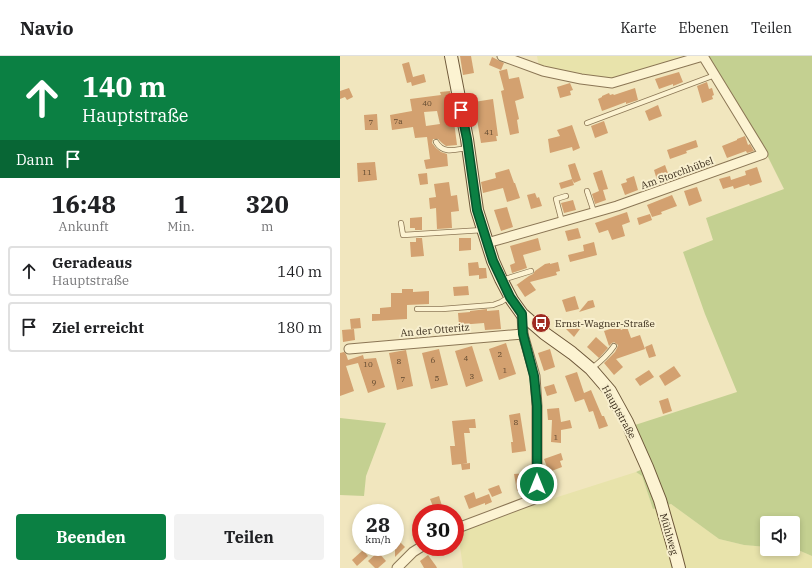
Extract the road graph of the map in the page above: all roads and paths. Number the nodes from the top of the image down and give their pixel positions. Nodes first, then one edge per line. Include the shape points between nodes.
1 (451, 56) edge
2 (502, 56) edge
3 (715, 75) junction
4 (587, 123) dead end
5 (436, 142) dead end
6 (468, 148) junction
7 (587, 191) dead end
8 (566, 196) dead end
9 (594, 212) junction
10 (562, 222) junction
11 (401, 223) dead end
12 (483, 230) junction
13 (487, 243) junction
14 (531, 271) dead end
15 (502, 280) junction
16 (510, 297) junction
17 (417, 309) dead end
18 (522, 314) junction
19 (523, 334) junction
20 (614, 346) dead end
21 (349, 349) dead end
22 (592, 369) junction
23 (660, 500) joint
24 (464, 526) edge
25 (412, 553) edge
26 (396, 568) edge
27 (678, 568) edge

1 - 6 street, Hauptstraße
2 - 3 street, Am Storchhübel via 543,72 612,83 703,56
3 - 4 lane
3 - 9 street, Am Storchhübel via 763,154
5 - 6 lane via 444,150
6 - 12 street, Hauptstraße via 477,210
7 - 9 lane
8 - 10 lane via 556,200
9 - 10 street, Am Storchhübel
10 - 13 street, Am Storchhübel
11 - 12 lane via 403,235
12 - 13 street, Hauptstraße
13 - 15 street, Hauptstraße
14 - 15 lane
15 - 16 street, Hauptstraße
16 - 17 lane via 493,304
16 - 18 street, Hauptstraße
18 - 19 street
18 - 22 street, Hauptstraße
19 - 21 street, An der Otteritz
19 - 24 street via 534,376 537,406 537,498
20 - 22 lane
22 - 23 street, Hauptstraße via 610,391 627,422
23 - 27 street, Mühlweg
25 - 26 street

